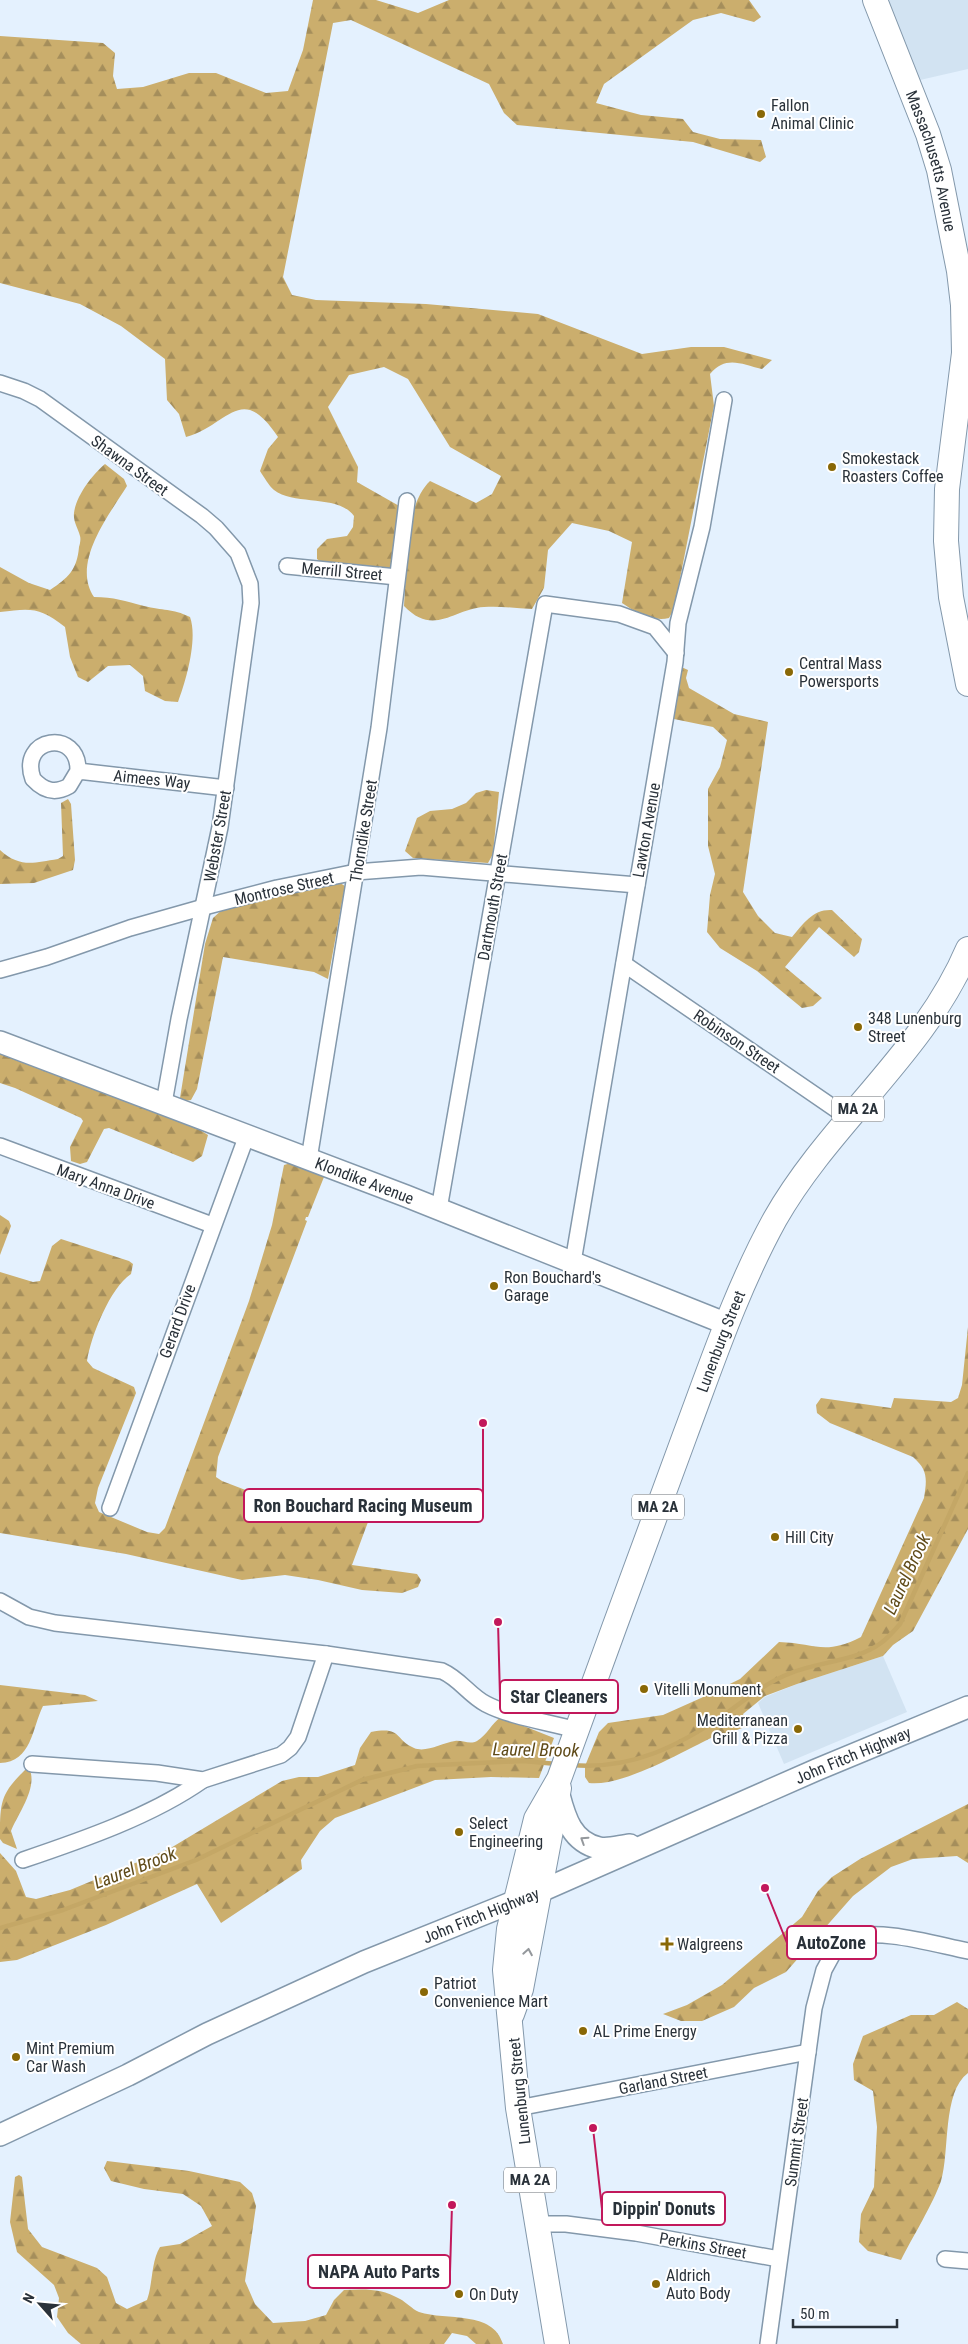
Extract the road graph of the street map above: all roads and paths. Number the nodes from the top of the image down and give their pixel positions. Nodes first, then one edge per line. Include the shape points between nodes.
1 (875, 0) edge
2 (0, 383) edge
3 (724, 400) dead end
4 (407, 501) dead end
5 (287, 566) dead end
6 (244, 567) joint
7 (397, 577) junction
8 (676, 653) junction
9 (967, 669) edge
10 (78, 771) dead end
11 (226, 788) junction
12 (356, 872) junction
13 (498, 873) junction
14 (637, 885) junction
15 (204, 907) junction
16 (968, 949) edge
17 (624, 964) junction
18 (0, 970) edge
19 (0, 1042) edge
20 (164, 1103) junction
21 (850, 1119) junction
22 (247, 1135) junction
23 (0, 1146) edge
24 (309, 1159) junction
25 (439, 1209) junction
26 (212, 1225) junction
27 (573, 1262) junction
28 (727, 1324) junction
29 (110, 1508) dead end
30 (0, 1601) edge
31 (326, 1654) junction
32 (968, 1708) edge
33 (573, 1738) junction
34 (32, 1764) dead end
35 (203, 1780) junction
36 (559, 1787) junction
37 (648, 1843) junction
38 (23, 1860) dead end
39 (541, 1891) junction
40 (515, 1900) junction
41 (968, 1951) edge
42 (511, 2016) junction
43 (808, 2052) junction
44 (518, 2108) junction
45 (0, 2135) edge
46 (537, 2224) junction
47 (779, 2259) junction
48 (944, 2259) dead end
49 (968, 2261) edge
50 (557, 2344) edge
51 (768, 2344) edge

1 - 9 main road, Massachusetts Avenue via 928,134 941,180 959,271 964,353 947,489 946,523 951,597
2 - 6 street, Shawna Street via 40,399 202,516 228,540
3 - 8 street, Lawton Avenue via 702,527 678,623
4 - 7 street, Thorndike Street
5 - 7 street, Merrill Street
6 - 11 street, Webster Street via 250,584 249,626
7 - 12 street, Thorndike Street via 387,679
8 - 13 street, Dartmouth Street via 655,627 619,614 545,604
8 - 14 street, Lawton Avenue
10 - 11 street, Aimees Way
11 - 15 street, Webster Street
12 - 13 street, Montrose Street via 421,867
12 - 15 street, Montrose Street
12 - 24 street, Thorndike Street
13 - 14 street, Montrose Street
13 - 25 street, Dartmouth Street
14 - 17 street, Lawton Avenue
15 - 18 street, Montrose Street
15 - 20 street, Webster Street
16 - 21 main road, Lunenburg Street / MA 2A via 950,987 924,1027
17 - 21 street, Robinson Street
17 - 27 street, Lawton Avenue
19 - 20 main road, Klondike Avenue
20 - 22 main road, Klondike Avenue
21 - 28 main road, Lunenburg Street / MA 2A via 784,1205 762,1245
22 - 24 main road, Klondike Avenue
22 - 26 street, Gerard Drive
23 - 26 street, Mary Anna Drive
24 - 25 main road, Klondike Avenue
25 - 27 main road, Klondike Avenue
26 - 29 street, Gerard Drive
27 - 28 main road, Klondike Avenue
28 - 33 main road, Lunenburg Street / MA 2A
30 - 31 street via 29,1617 55,1623
31 - 33 street via 442,1671 458,1679 477,1698 494,1708
31 - 35 street via 305,1722 290,1748 274,1758
32 - 37 main road, John Fitch Highway
33 - 36 main road, Lunenburg Street / MA 2A
34 - 35 street via 157,1773
35 - 38 street via 182,1795 136,1816
37 -> 36 main road via 608,1848 593,1845 572,1829 566,1820
36 - 39 main road, Lunenburg Street / MA 2A
36 - 40 main road, Lunenburg Street / MA 2A via 536,1819
37 - 39 main road, John Fitch Highway
39 - 40 main road, John Fitch Highway
42 -> 39 main road, Lunenburg Street / MA 2A via 521,1989
40 - 42 main road, Lunenburg Street / MA 2A via 505,1970
40 - 45 main road, John Fitch Highway via 303,1989
41 - 43 street, Summit Street via 874,1935 850,1937 839,1944 821,1978
42 - 44 main road, Lunenburg Street / MA 2A
43 - 44 street, Garland Street
43 - 47 street, Summit Street
44 - 46 main road, Lunenburg Street / MA 2A
46 - 47 street, Perkins Street via 566,2224 636,2233
46 - 50 main road, Lunenburg Street / MA 2A
47 - 51 street, Summit Street
48 - 49 street

